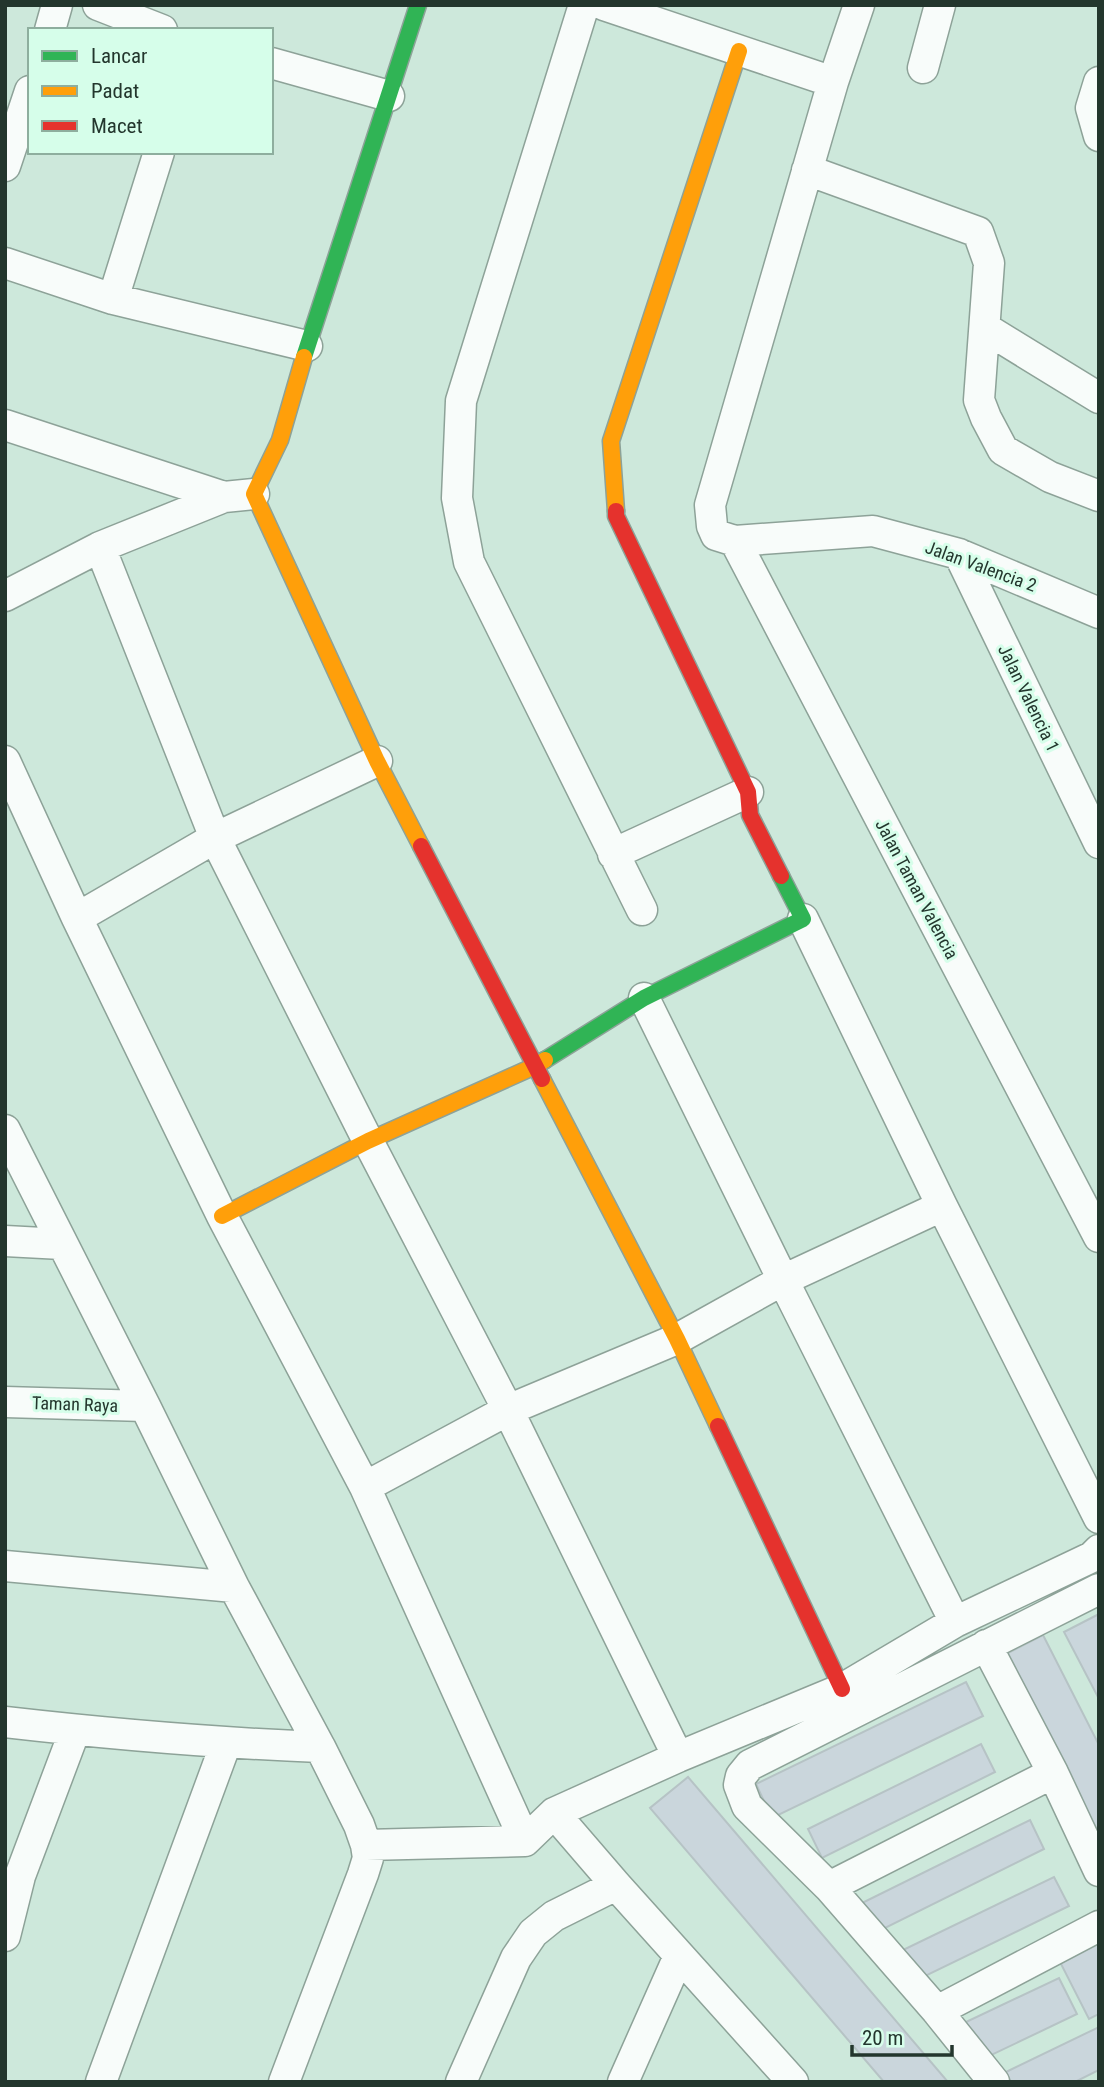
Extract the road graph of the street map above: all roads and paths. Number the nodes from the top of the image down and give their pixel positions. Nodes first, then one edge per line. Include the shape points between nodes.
1 (57, 5) edge
2 (98, 5) edge
3 (418, 5) edge
4 (584, 5) edge
5 (604, 5) edge
6 (859, 5) edge
7 (940, 5) edge
8 (51, 28) edge
9 (157, 28) edge
10 (739, 51) junction
11 (273, 64) edge
12 (923, 68) dead end
13 (833, 82) junction
14 (1099, 82) edge
15 (388, 96) junction
16 (28, 97) edge
17 (1099, 136) edge
18 (158, 154) edge
19 (5, 166) edge
20 (807, 170) junction
21 (5, 263) edge
22 (113, 299) junction
23 (985, 328) junction
24 (307, 346) junction
25 (1099, 398) edge
26 (5, 425) edge
27 (254, 494) junction
28 (1099, 496) edge
29 (224, 497) junction
30 (735, 541) junction
31 (100, 547) junction
32 (959, 554) junction
33 (5, 596) edge
34 (1099, 613) edge
35 (5, 761) edge
36 (377, 761) junction
37 (748, 792) junction
38 (215, 838) junction
39 (1099, 843) edge
40 (613, 854) junction
41 (642, 910) dead end
42 (77, 918) junction
43 (803, 919) junction
44 (644, 998) junction
45 (535, 1066) junction
46 (5, 1130) edge
47 (368, 1141) junction
48 (1090, 1196) edge
49 (942, 1206) junction
50 (222, 1216) junction
51 (1099, 1237) edge
52 (5, 1241) edge
53 (62, 1244) junction
54 (783, 1280) junction
55 (677, 1339) junction
56 (5, 1402) edge
57 (145, 1406) junction
58 (508, 1410) junction
59 (365, 1487) junction
60 (1099, 1518) edge
61 (1099, 1550) edge
62 (5, 1566) edge
63 (234, 1587) junction
64 (1099, 1589) edge
65 (955, 1622) junction
66 (986, 1645) junction
67 (842, 1689) junction
68 (5, 1722) edge
69 (75, 1730) junction
70 (226, 1743) junction
71 (320, 1747) junction
72 (678, 1757) junction
73 (1053, 1773) junction
74 (554, 1813) junction
75 (525, 1841) junction
76 (366, 1845) junction
77 (1099, 1871) edge
78 (13, 1873) edge
79 (615, 1885) junction
80 (830, 1887) junction
81 (1099, 1926) edge
82 (5, 1936) edge
83 (679, 1956) junction
84 (937, 2011) junction
85 (788, 2079) edge
86 (102, 2082) edge
87 (284, 2082) edge
88 (461, 2082) edge
89 (622, 2082) edge
90 (994, 2082) edge

1 - 8 street
2 - 9 street
3 - 15 street
4 - 40 street via 461,401 457,498 469,562
5 - 10 street
6 - 13 street
7 - 12 street
10 - 13 street
10 - 37 street via 611,441 616,516
11 - 15 street
13 - 20 street
14 - 17 street via 1091,108
15 - 24 street
16 - 19 street
18 - 22 street
20 - 23 street via 978,232 989,262
20 - 30 street via 709,505 716,535
21 - 22 street
22 - 24 street
23 - 25 street
23 - 28 street via 979,400 1003,450 1050,477
24 - 27 street via 280,440
26 - 29 street
27 - 29 street
27 - 36 street
29 - 31 street
30 - 32 street, Jalan Valencia 2 via 873,531
30 - 48 street, Jalan Taman Valencia
31 - 33 street
31 - 38 street
32 - 34 street, Jalan Valencia 2
32 - 39 street, Jalan Valencia 1
35 - 42 street
36 - 38 street
36 - 45 street
37 - 40 street
37 - 43 street via 750,815
38 - 42 street
38 - 47 street
40 - 41 street
42 - 50 street
43 - 44 street
43 - 49 street
44 - 45 street
44 - 54 street
45 - 47 street
45 - 55 street
46 - 53 street
47 - 50 street
47 - 58 street
48 - 51 street, Jalan Taman Valencia
49 - 54 street
49 - 60 street
50 - 59 street
52 - 53 street
53 - 57 street
54 - 55 street
54 - 65 street
55 - 58 street
55 - 67 street
56 - 57 street, Taman Raya
57 - 63 street
58 - 59 street
58 - 72 street
59 - 75 street
61 - 65 street
62 - 63 street
63 - 71 street
64 - 66 street
65 - 67 street
66 - 73 street
66 - 80 street via 750,1765 741,1776 739,1785 747,1806
67 - 72 street
68 - 69 street
69 - 70 street
69 - 78 street
70 - 71 street
70 - 86 street
71 - 76 street
72 - 74 street
73 - 77 street
73 - 80 street
74 - 75 street
74 - 79 street
75 - 76 street
76 - 87 street via 363,1874
78 - 82 street
79 - 83 street
79 - 88 street via 554,1916 533,1933 516,1958
80 - 84 street
81 - 84 street
83 - 85 street
83 - 89 street
84 - 90 street

